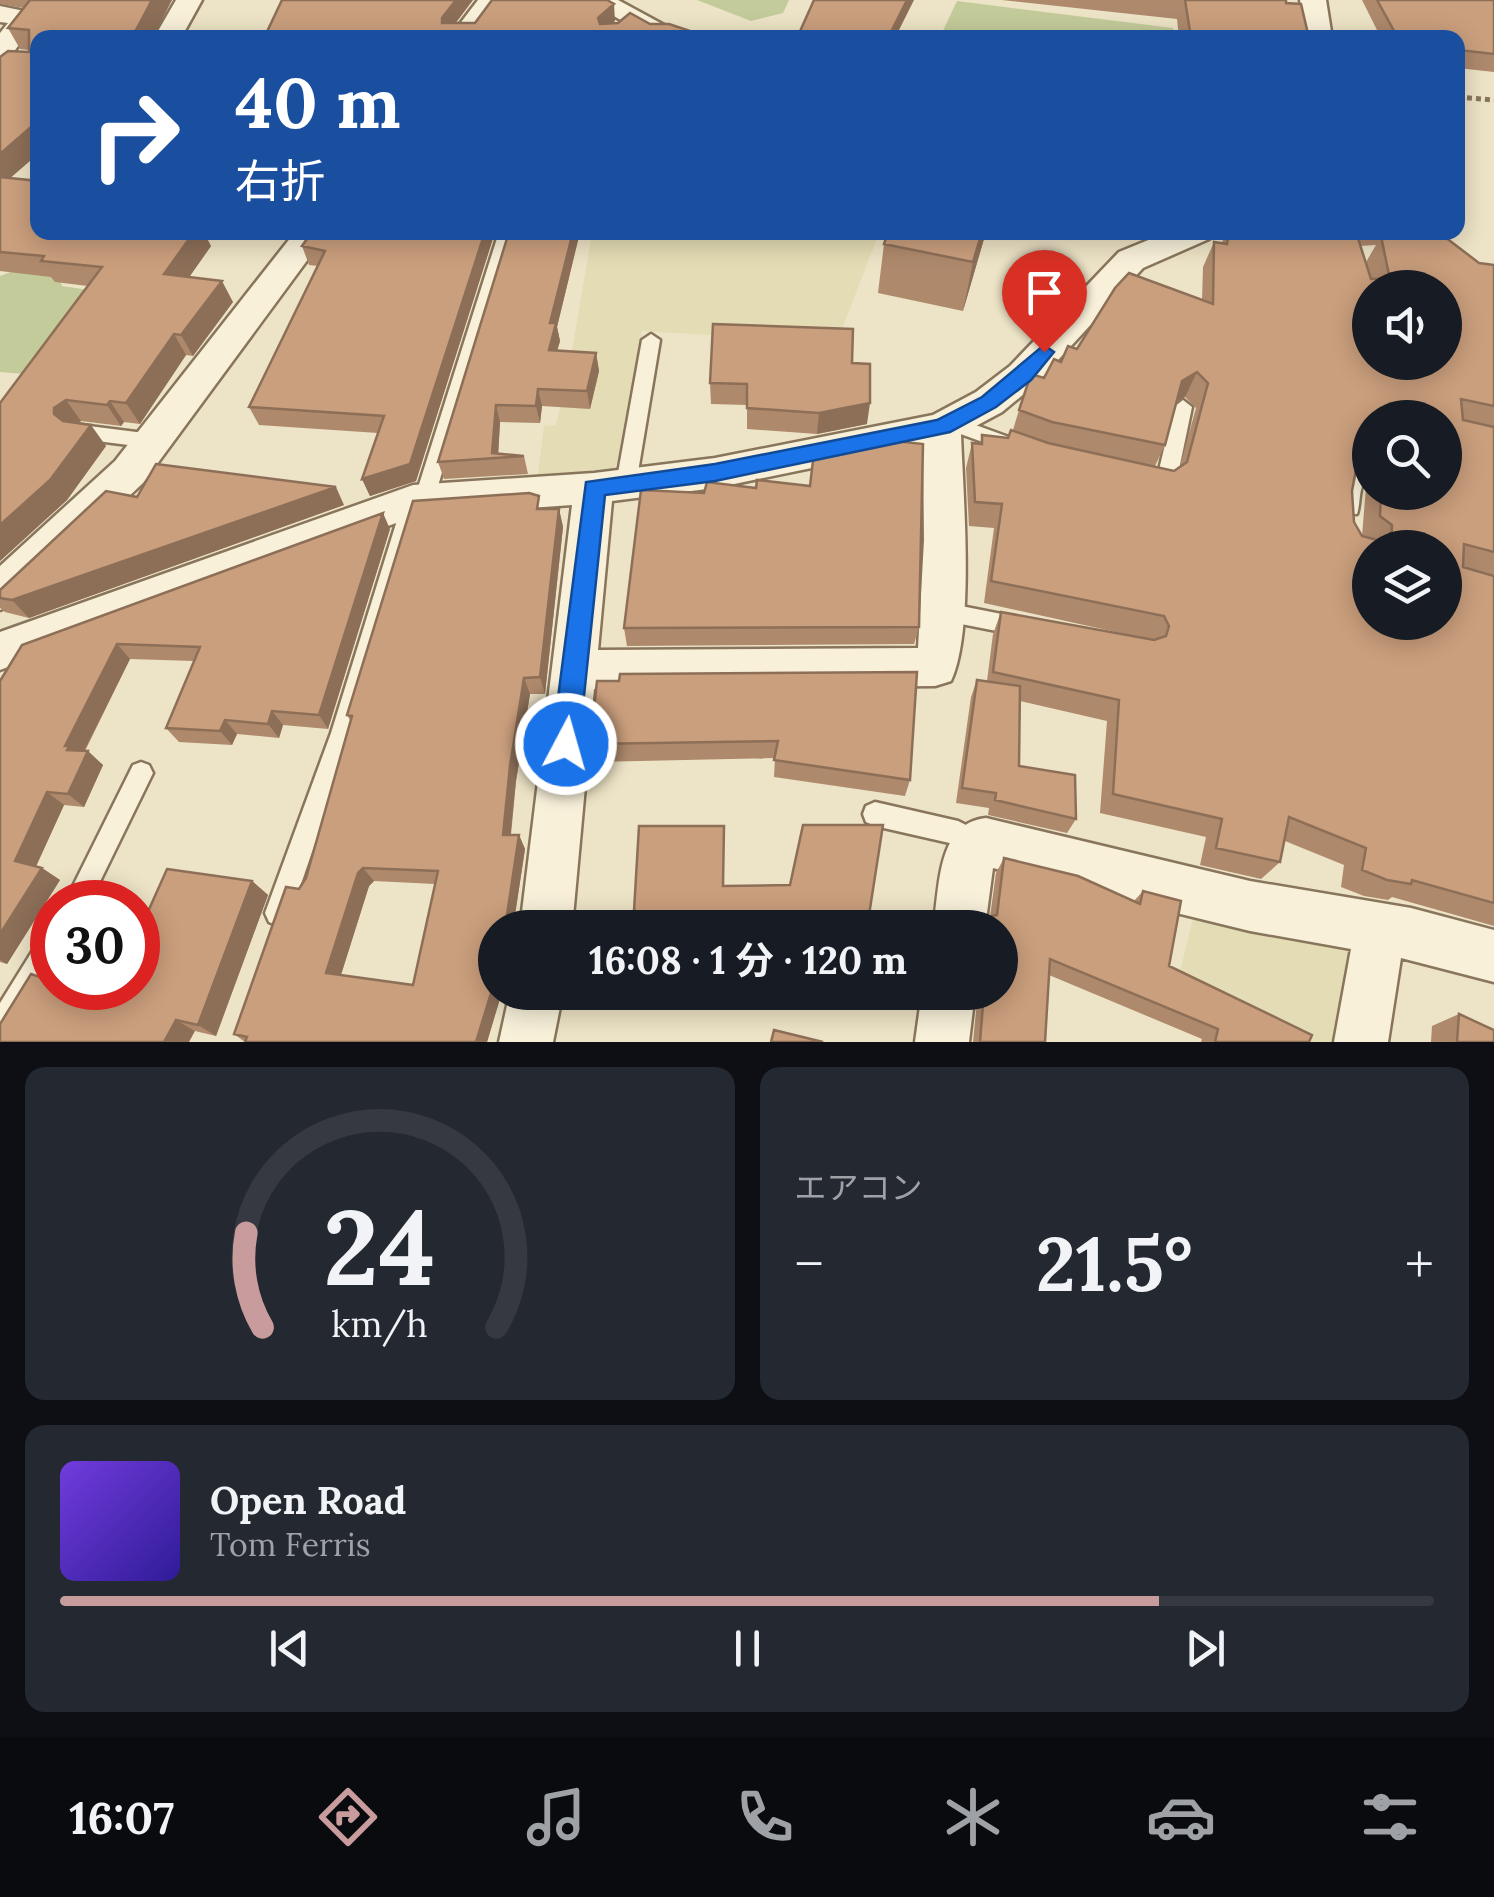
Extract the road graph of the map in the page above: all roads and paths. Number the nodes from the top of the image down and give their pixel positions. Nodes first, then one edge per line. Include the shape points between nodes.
1 (190, 0) edge
2 (491, 0) edge
3 (598, 0) edge
4 (1314, 0) edge
5 (0, 14) edge
6 (172, 30) edge
7 (468, 30) edge
8 (649, 30) edge
9 (1318, 30) edge
10 (0, 55) edge
11 (0, 80) edge
12 (1465, 98) edge
13 (1494, 100) edge
14 (306, 240) edge
15 (504, 240) edge
16 (1179, 240) edge
17 (650, 340) dead end
18 (1183, 407) edge
19 (946, 425) junction
20 (81, 432) edge
21 (152, 441) junction
22 (1023, 450) edge
23 (1135, 479) edge
24 (1352, 485) edge
25 (610, 486) junction
26 (419, 500) junction
27 (1350, 524) edge
28 (0, 592) edge
29 (941, 612) junction
30 (1051, 632) edge
31 (0, 652) edge
32 (574, 670) junction
33 (141, 774) dead end
34 (875, 814) dead end
35 (977, 843) junction
36 (88, 880) edge
37 (548, 910) edge
38 (962, 910) edge
39 (1380, 928) junction
40 (271, 933) edge
41 (1494, 956) edge
42 (30, 979) edge
43 (533, 1010) edge
44 (946, 1010) edge
45 (0, 1028) edge
46 (526, 1042) edge
47 (942, 1042) edge
48 (1362, 1042) edge

1 - 6 street
2 - 7 street
3 - 8 street via 626,23
4 - 9 street
5 - 10 street via 25,19
10 - 11 street via 28,63
12 - 13 path
14 - 21 street
15 - 26 lane
16 - 19 street via 1131,260 1024,375
17 - 25 lane
18 - 23 lane via 1166,479
19 - 22 lane
19 - 25 street via 715,473
19 - 29 street
20 - 21 lane
21 - 28 street via 129,472
24 - 27 lane
25 - 26 street
25 - 32 street
26 - 31 street
26 - 40 lane
29 - 30 lane
29 - 32 street via 939,658 925,670
32 - 37 street
33 - 36 lane
34 - 35 lane
35 - 38 street
35 - 39 street via 1250,906
39 - 41 street
39 - 48 street
42 - 45 lane
43 - 46 street
44 - 47 street

